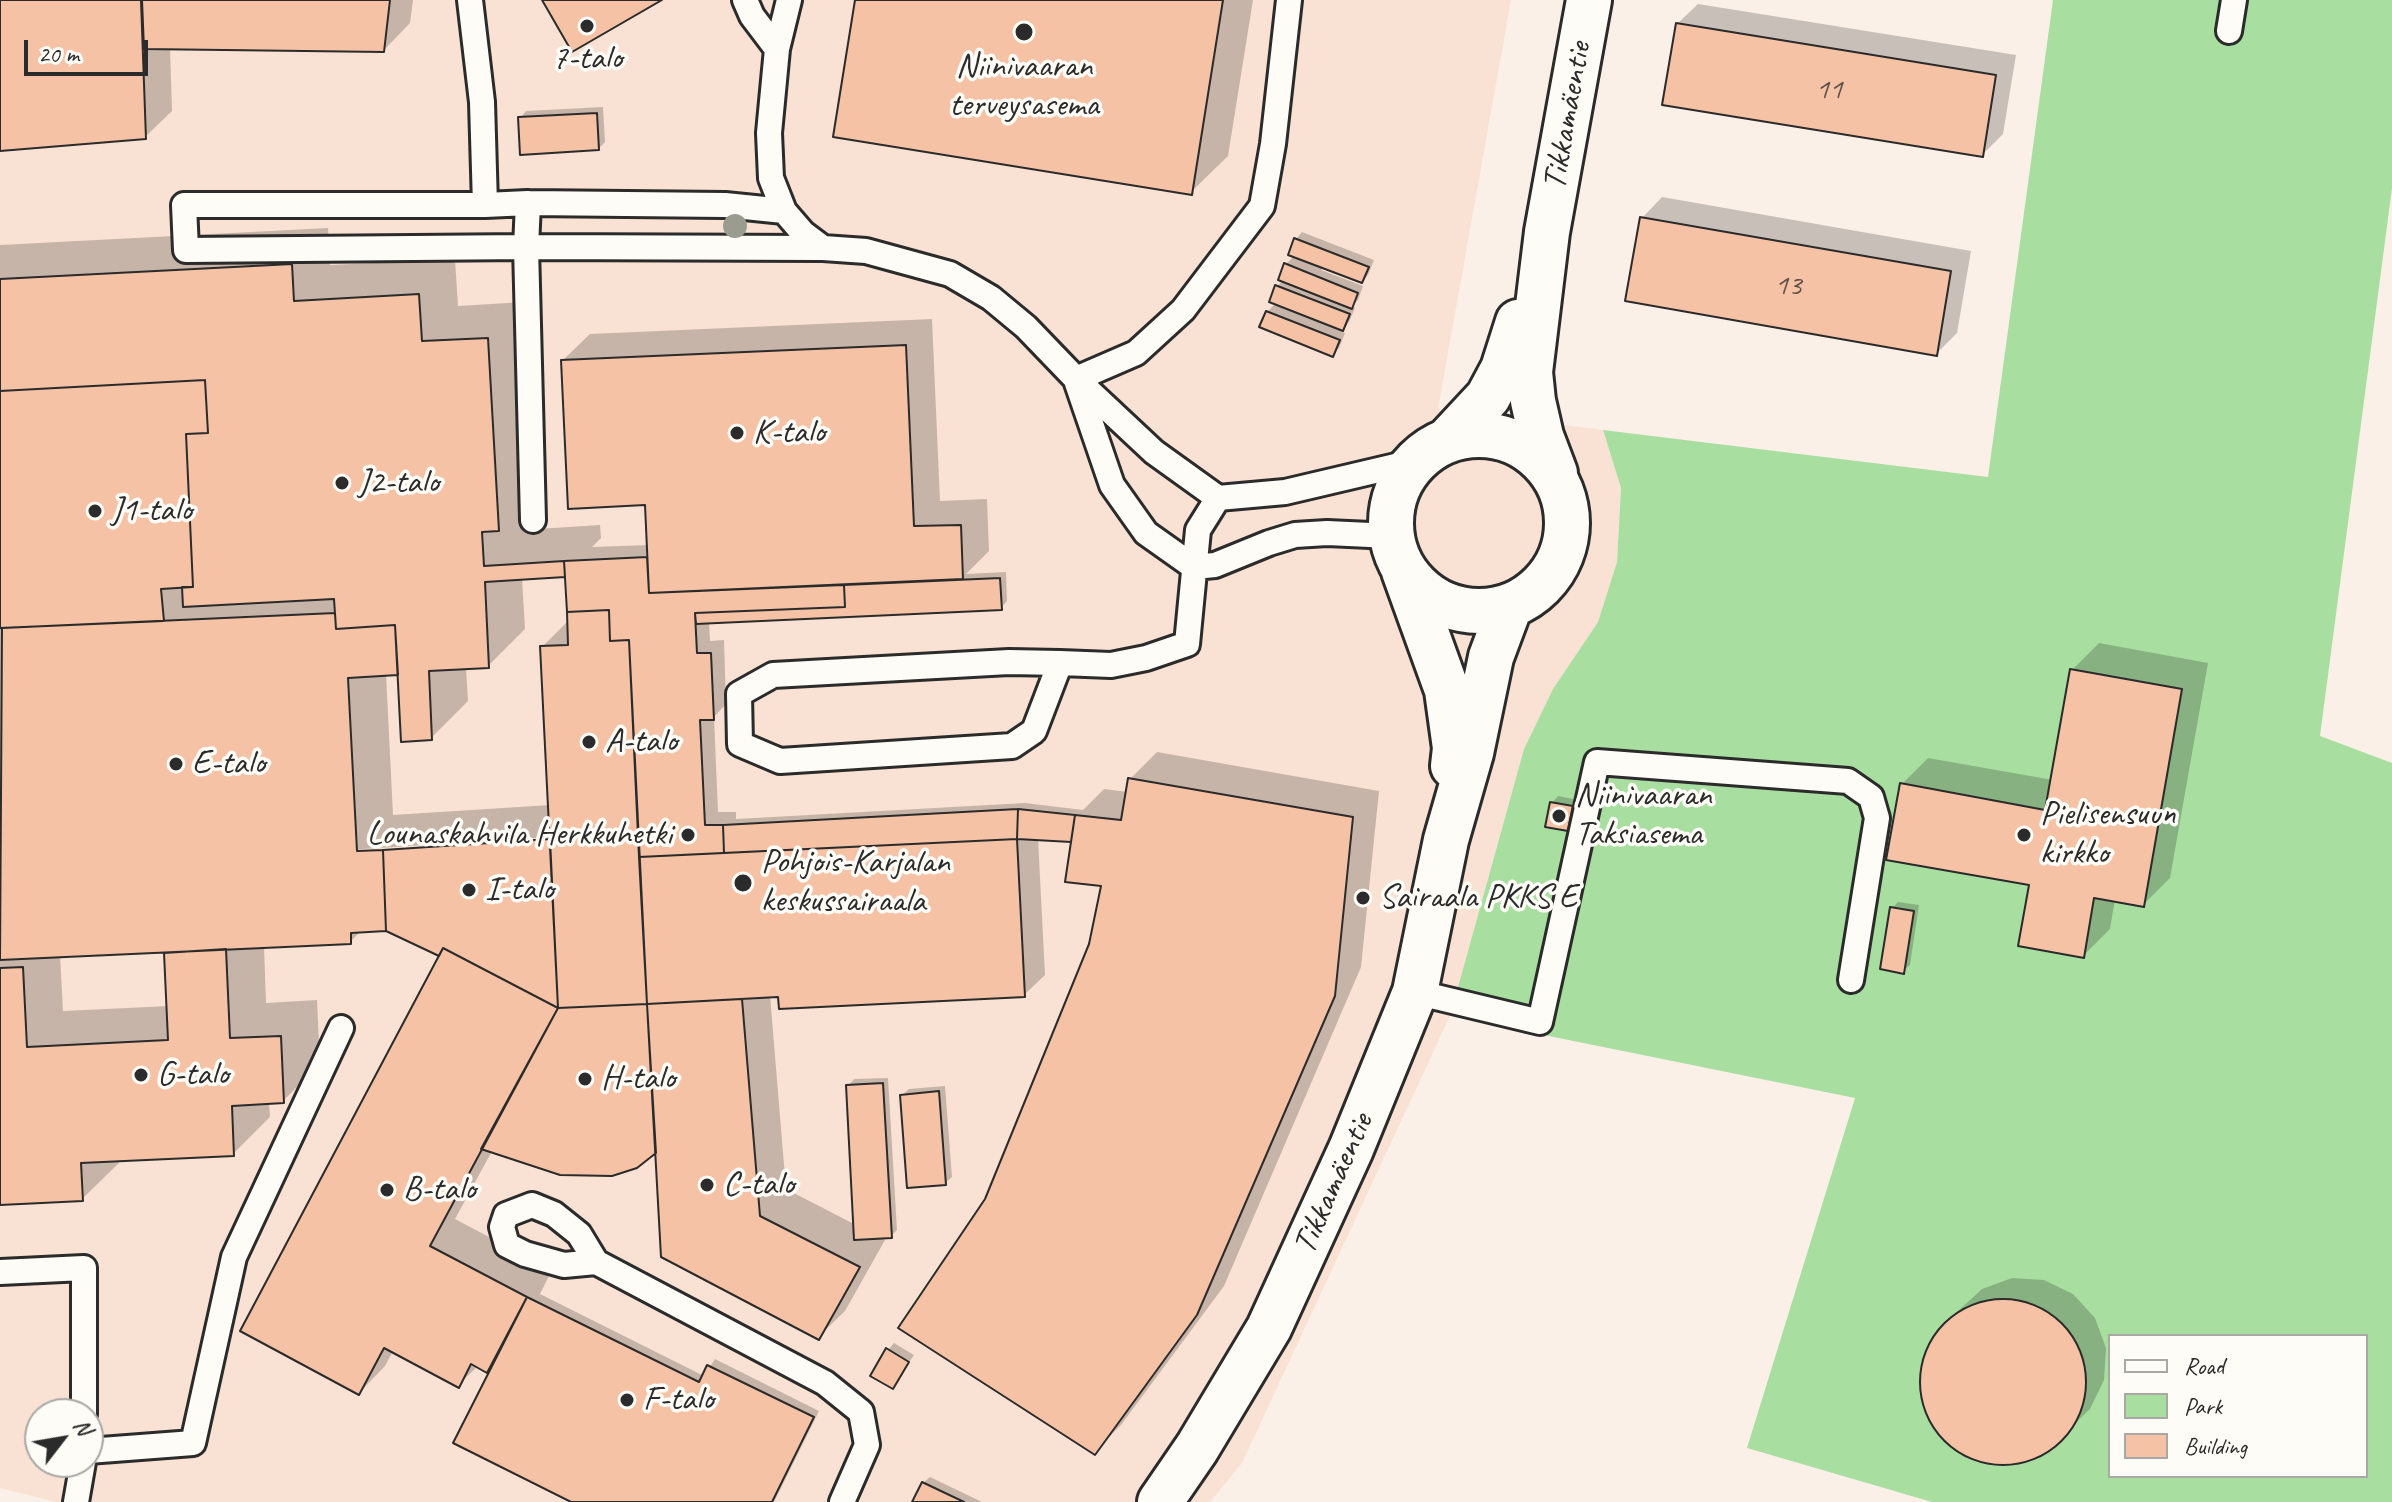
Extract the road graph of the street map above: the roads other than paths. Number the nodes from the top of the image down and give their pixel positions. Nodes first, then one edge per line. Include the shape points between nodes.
1 (470, 0) edge
2 (745, 0) edge
3 (789, 0) edge
4 (1289, 0) edge
5 (1589, 0) edge
6 (2234, 0) edge
7 (2229, 31) dead end
8 (777, 49) junction
9 (528, 203) junction
10 (485, 205) junction
11 (784, 211) junction
12 (1547, 232) junction
13 (526, 247) junction
14 (823, 248) junction
15 (1076, 379) junction
16 (1432, 451) junction
17 (1559, 484) junction
18 (1218, 498) junction
19 (533, 520) dead end
20 (1396, 548) junction
21 (1194, 567) junction
22 (1510, 606) junction
23 (1060, 663) junction
24 (1446, 840) junction
25 (1851, 980) dead end
26 (1415, 992) junction
27 (341, 1028) dead end
28 (596, 1262) dead end
29 (0, 1272) edge
30 (84, 1398) edge
31 (104, 1450) edge
32 (80, 1478) edge
33 (76, 1502) edge
34 (842, 1502) edge
35 (1160, 1502) edge

1 - 10 lane via 482,102
2 - 8 lane
3 - 8 lane
4 - 15 lane via 1262,206 1183,310 1136,353
5 - 12 street, Tikkamäentie
6 - 7 lane
8 - 11 lane via 769,133 771,178
9 - 10 lane
9 - 11 lane via 725,205
9 - 13 lane
10 - 13 lane via 184,205 186,250
11 - 14 lane
12 - 16 street, Tikkamäentie via 1503,369 1488,397
12 - 17 street, Tikkamäentie via 1530,372 1541,436
13 - 14 lane
13 - 19 lane
14 - 15 lane via 866,251 950,274 1026,327
15 - 18 lane via 1154,452
15 - 21 lane via 1112,485 1146,533
16 - 17 street via 1473,435 1498,437 1523,446
16 - 18 lane via 1285,492
16 - 20 street via 1404,477 1396,495
17 - 22 street via 1567,512 1565,542 1555,569 1536,591
18 - 21 lane via 1198,530
20 - 21 lane via 1327,533 1295,535 1215,565
20 - 22 street via 1418,586 1446,604 1478,611
20 - 24 street, Tikkamäentie via 1447,690 1455,748
21 - 23 lane via 1187,644 1111,665
22 - 24 street, Tikkamäentie via 1491,657
23 - 23 lane via 773,675 739,694 740,744 780,761 1012,746 1034,731
24 - 26 street, Tikkamäentie
25 - 26 lane via 1877,818 1871,797 1848,781 1597,762 1540,1022
26 - 35 street, Tikkamäentie via 1269,1328
27 - 31 lane via 234,1257 193,1443
28 - 34 lane via 825,1383 861,1412 867,1445
29 - 30 lane via 84,1268
32 - 33 lane

